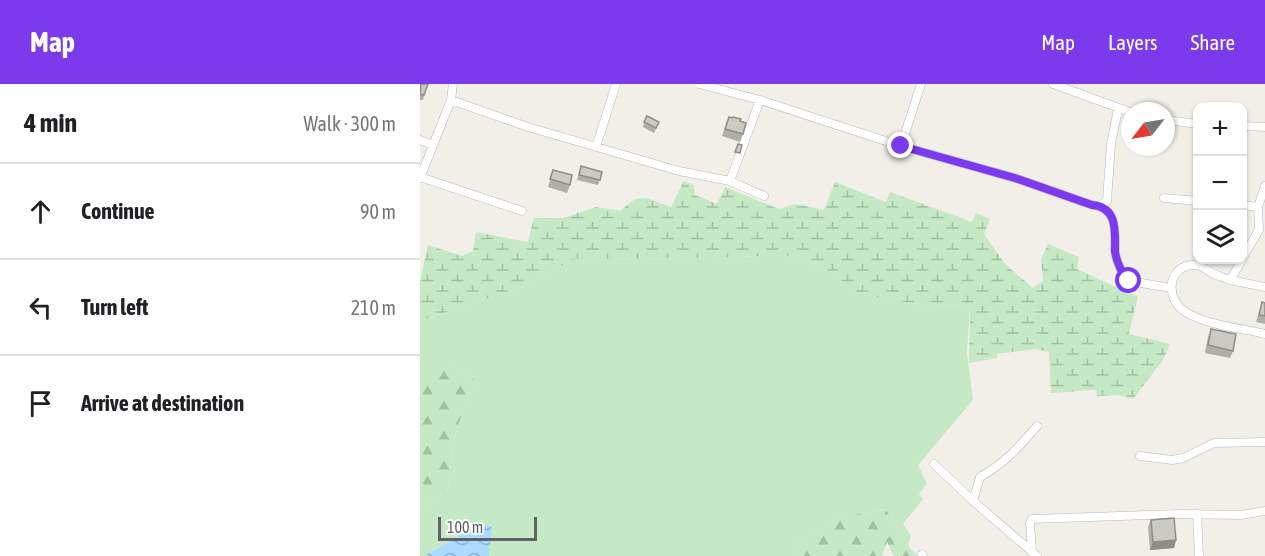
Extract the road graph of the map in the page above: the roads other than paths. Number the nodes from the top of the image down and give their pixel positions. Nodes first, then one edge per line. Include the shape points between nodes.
1 (453, 84) edge
2 (616, 84) edge
3 (699, 84) edge
4 (921, 84) edge
5 (1056, 84) edge
6 (451, 100) junction
7 (760, 100) junction
8 (1118, 109) junction
9 (1121, 110) edge
10 (1175, 121) edge
11 (1193, 123) edge
12 (1247, 126) edge
13 (1265, 127) edge
14 (420, 140) edge
15 (433, 145) junction
16 (901, 146) junction
17 (596, 147) junction
18 (420, 177) edge
19 (730, 181) junction
20 (1265, 186) edge
21 (764, 196) dead end
22 (1164, 198) dead end
23 (1107, 201) junction
24 (1193, 201) edge
25 (1100, 206) junction
26 (1247, 206) edge
27 (1258, 207) junction
28 (522, 211) dead end
29 (1108, 211) junction
30 (1247, 250) edge
31 (1239, 264) edge
32 (1230, 280) junction
33 (1265, 287) edge
34 (1171, 288) junction
35 (1265, 334) edge
36 (1037, 426) dead end
37 (1265, 442) edge
38 (1140, 456) dead end
39 (934, 464) dead end
40 (973, 501) junction
41 (1265, 511) edge
42 (1197, 514) junction
43 (1035, 553) edge
44 (1199, 556) edge

1 - 6 street
2 - 17 street
3 - 7 street
4 - 16 street
5 - 8 street
6 - 15 street
6 - 17 street
7 - 16 street
7 - 19 street
8 - 9 street
8 - 23 street
10 - 11 street
12 - 13 street
14 - 15 street
15 - 18 street
16 - 25 street
17 - 19 street
18 - 28 street
19 - 21 street
20 - 27 street
22 - 24 street
23 - 25 street
23 - 29 street
25 - 29 street
26 - 27 street
27 - 30 street via 1259,230
29 - 34 street via 1116,232 1115,253 1125,277
31 - 32 street
32 - 33 street
32 - 34 street via 1192,265 1176,273
34 - 35 street via 1176,303 1185,312
36 - 40 street via 998,468 980,477
37 - 38 street via 1214,443 1172,460
39 - 40 street
40 - 43 street
41 - 42 street
42 - 43 street via 1032,519
42 - 44 street

